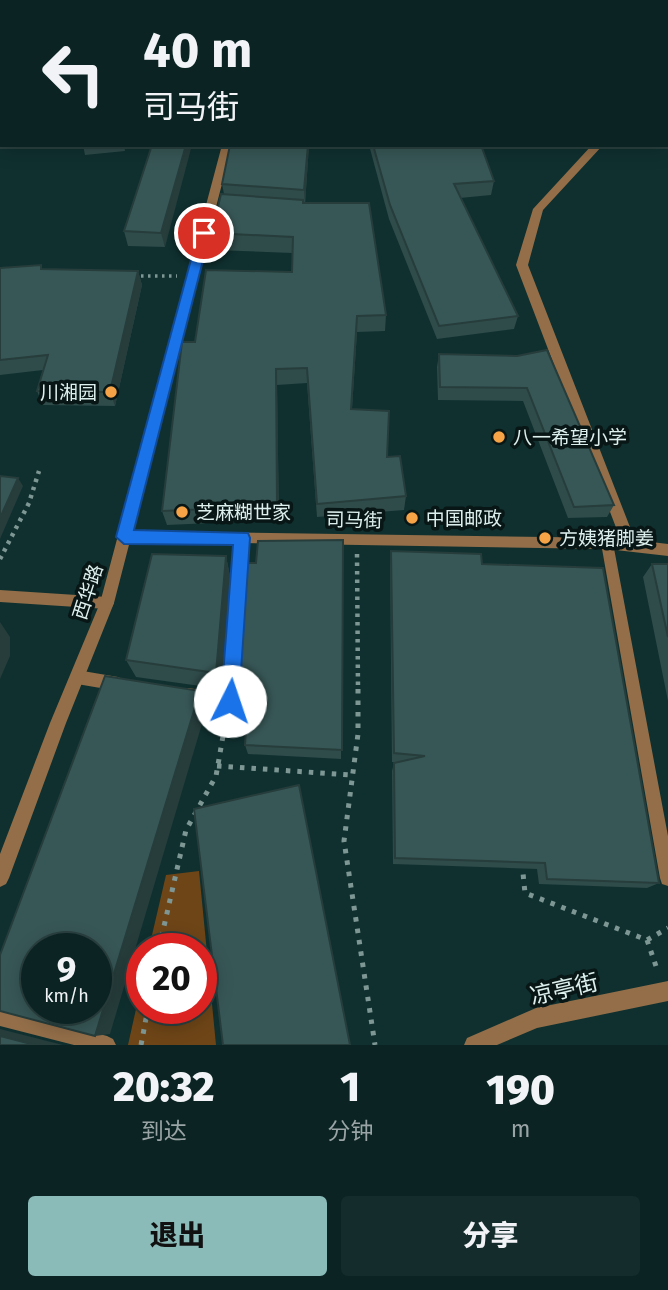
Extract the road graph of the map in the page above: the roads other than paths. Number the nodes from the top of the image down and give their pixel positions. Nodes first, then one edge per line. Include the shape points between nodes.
1 (226, 147) edge
2 (595, 147) edge
3 (124, 537) junction
4 (242, 538) junction
5 (607, 543) junction
6 (630, 545) junction
7 (668, 550) edge
8 (0, 596) edge
9 (107, 603) junction
10 (77, 677) junction
11 (137, 687) edge
12 (177, 693) edge
13 (0, 878) edge
14 (668, 878) edge
15 (667, 991) edge
16 (0, 1017) edge
17 (107, 1045) edge
18 (474, 1045) edge

1 - 3 street, 西华路 via 215,205
2 - 6 street via 538,209 522,265
3 - 4 street, 司马街
3 - 9 street, 西华路
4 - 5 street, 司马街
4 - 12 lane via 230,701
5 - 6 street, 司马街
5 - 14 lane
6 - 7 street, 司马街
8 - 9 lane
9 - 10 street, 西华路
10 - 11 lane
10 - 13 street, 西华路
15 - 18 street, 凉亭街 via 536,1018
16 - 17 lane

